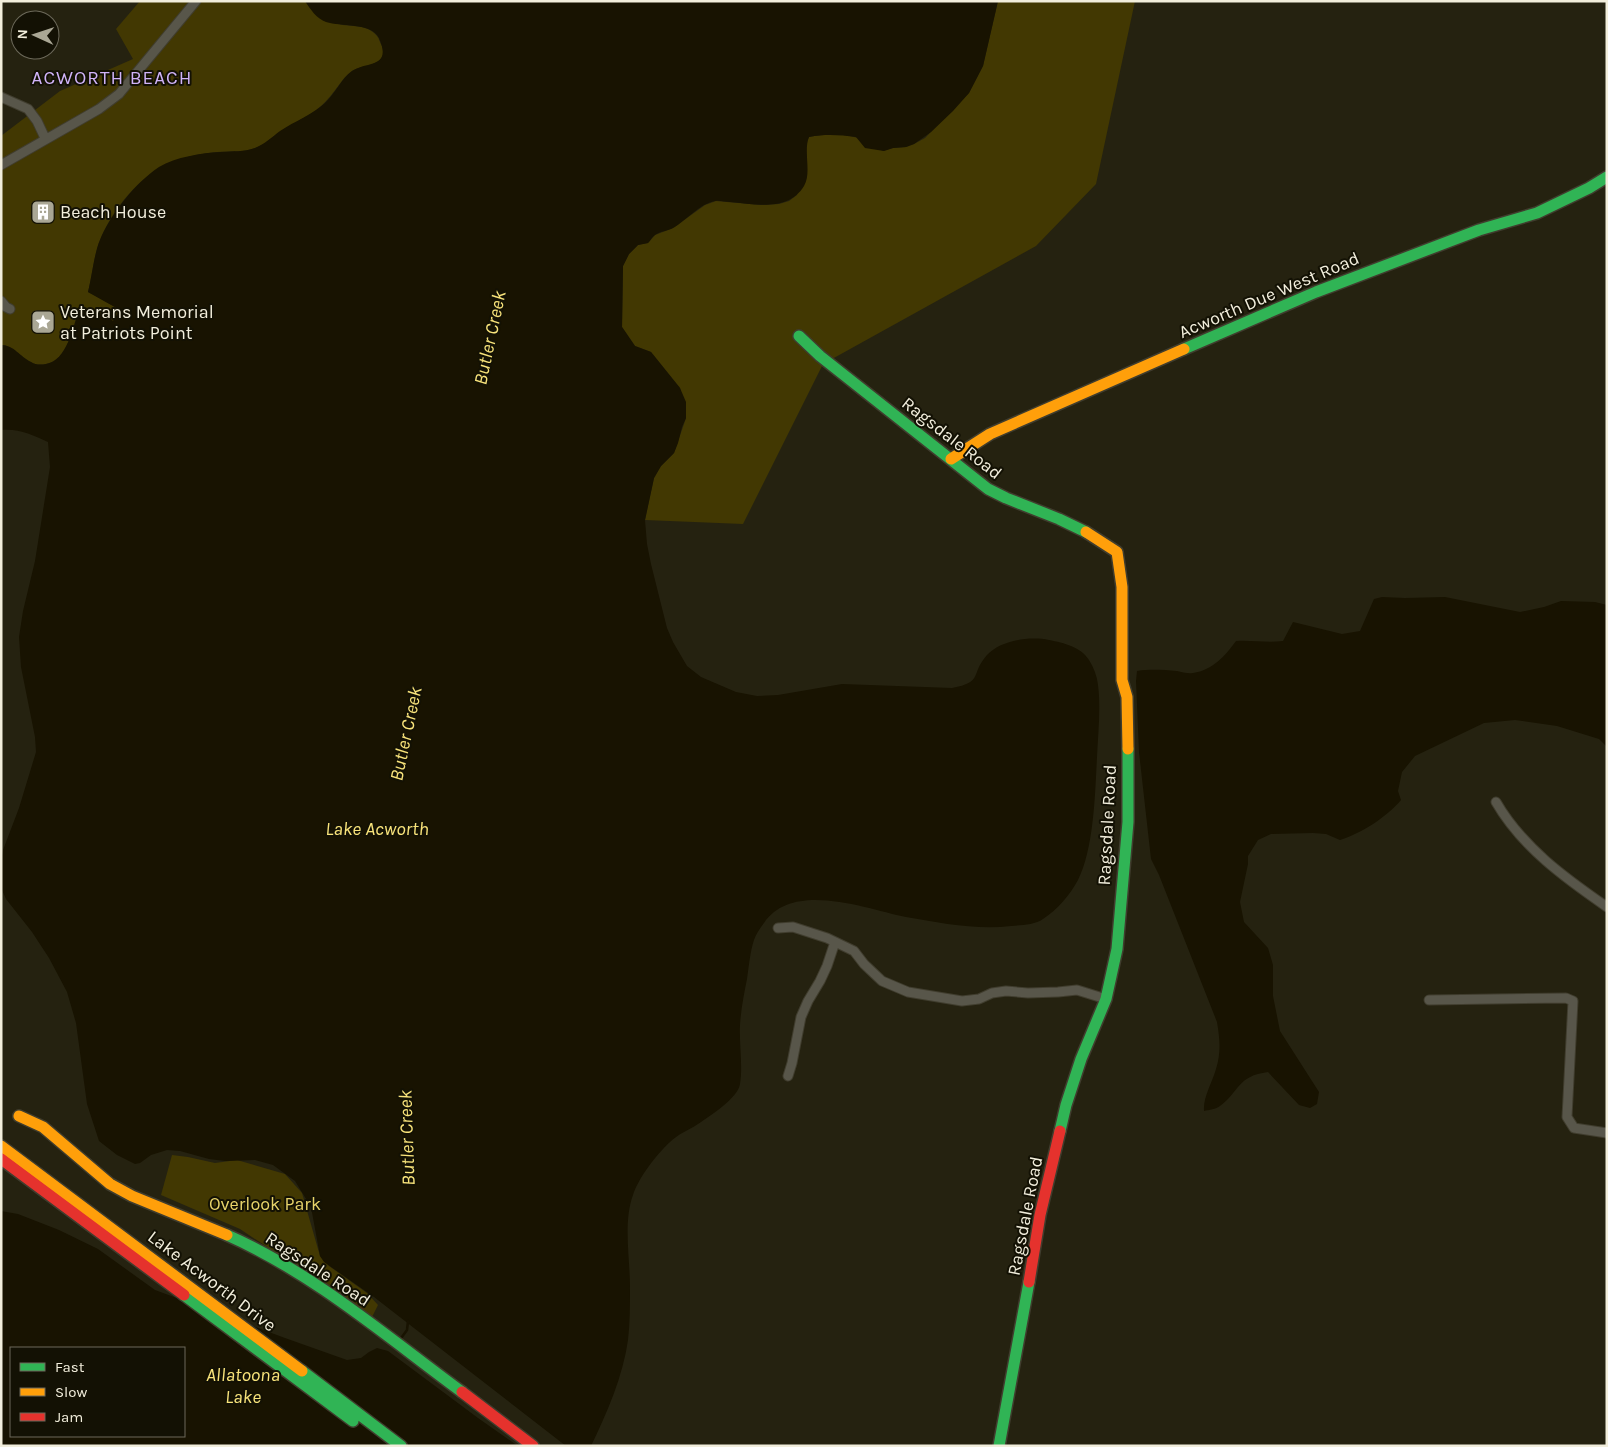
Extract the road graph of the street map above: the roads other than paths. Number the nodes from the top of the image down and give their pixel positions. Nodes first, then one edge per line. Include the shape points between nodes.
1 (196, 1) edge
2 (1, 97) edge
3 (45, 138) junction
4 (1, 164) edge
5 (1607, 177) edge
6 (1, 301) edge
7 (10, 308) dead end
8 (799, 336) dead end
9 (951, 460) junction
10 (1496, 802) dead end
11 (1607, 907) edge
12 (778, 928) dead end
13 (835, 942) junction
14 (1106, 999) junction
15 (1430, 1000) dead end
16 (788, 1076) dead end
17 (19, 1116) dead end
18 (1607, 1132) edge
19 (1, 1146) edge
20 (1, 1159) edge
21 (69, 1202) junction
22 (386, 1446) edge
23 (401, 1446) edge
24 (533, 1446) edge
25 (999, 1446) edge

1 - 3 street via 120,94
2 - 3 street via 28,109
3 - 4 street
5 - 9 street, Acworth Due West Road via 1537,213 1480,230 1316,292 990,434
6 - 7 street
8 - 9 street, Ragsdale Road
9 - 14 street, Ragsdale Road via 999,496 1079,528 1117,552 1122,587 1122,680 1128,697 1129,795 1117,949
10 - 11 street via 1506,821 1530,845 1568,880
12 - 13 street via 793,927
13 - 14 street via 854,951 882,981 908,992 962,1001 979,999 992,992 1077,990
13 - 16 street via 828,966 801,1017
14 - 25 street, Ragsdale Road via 1081,1058 1066,1105 1040,1215
15 - 18 street via 1573,1000 1568,1117 1574,1128
17 - 24 street, Ragsdale Road via 43,1127 110,1184 240,1241 298,1272
19 - 21 street, Lake Acworth Drive
20 - 21 street, Lake Acworth Drive
21 - 22 street, Lake Acworth Drive
21 - 23 street, Lake Acworth Drive

